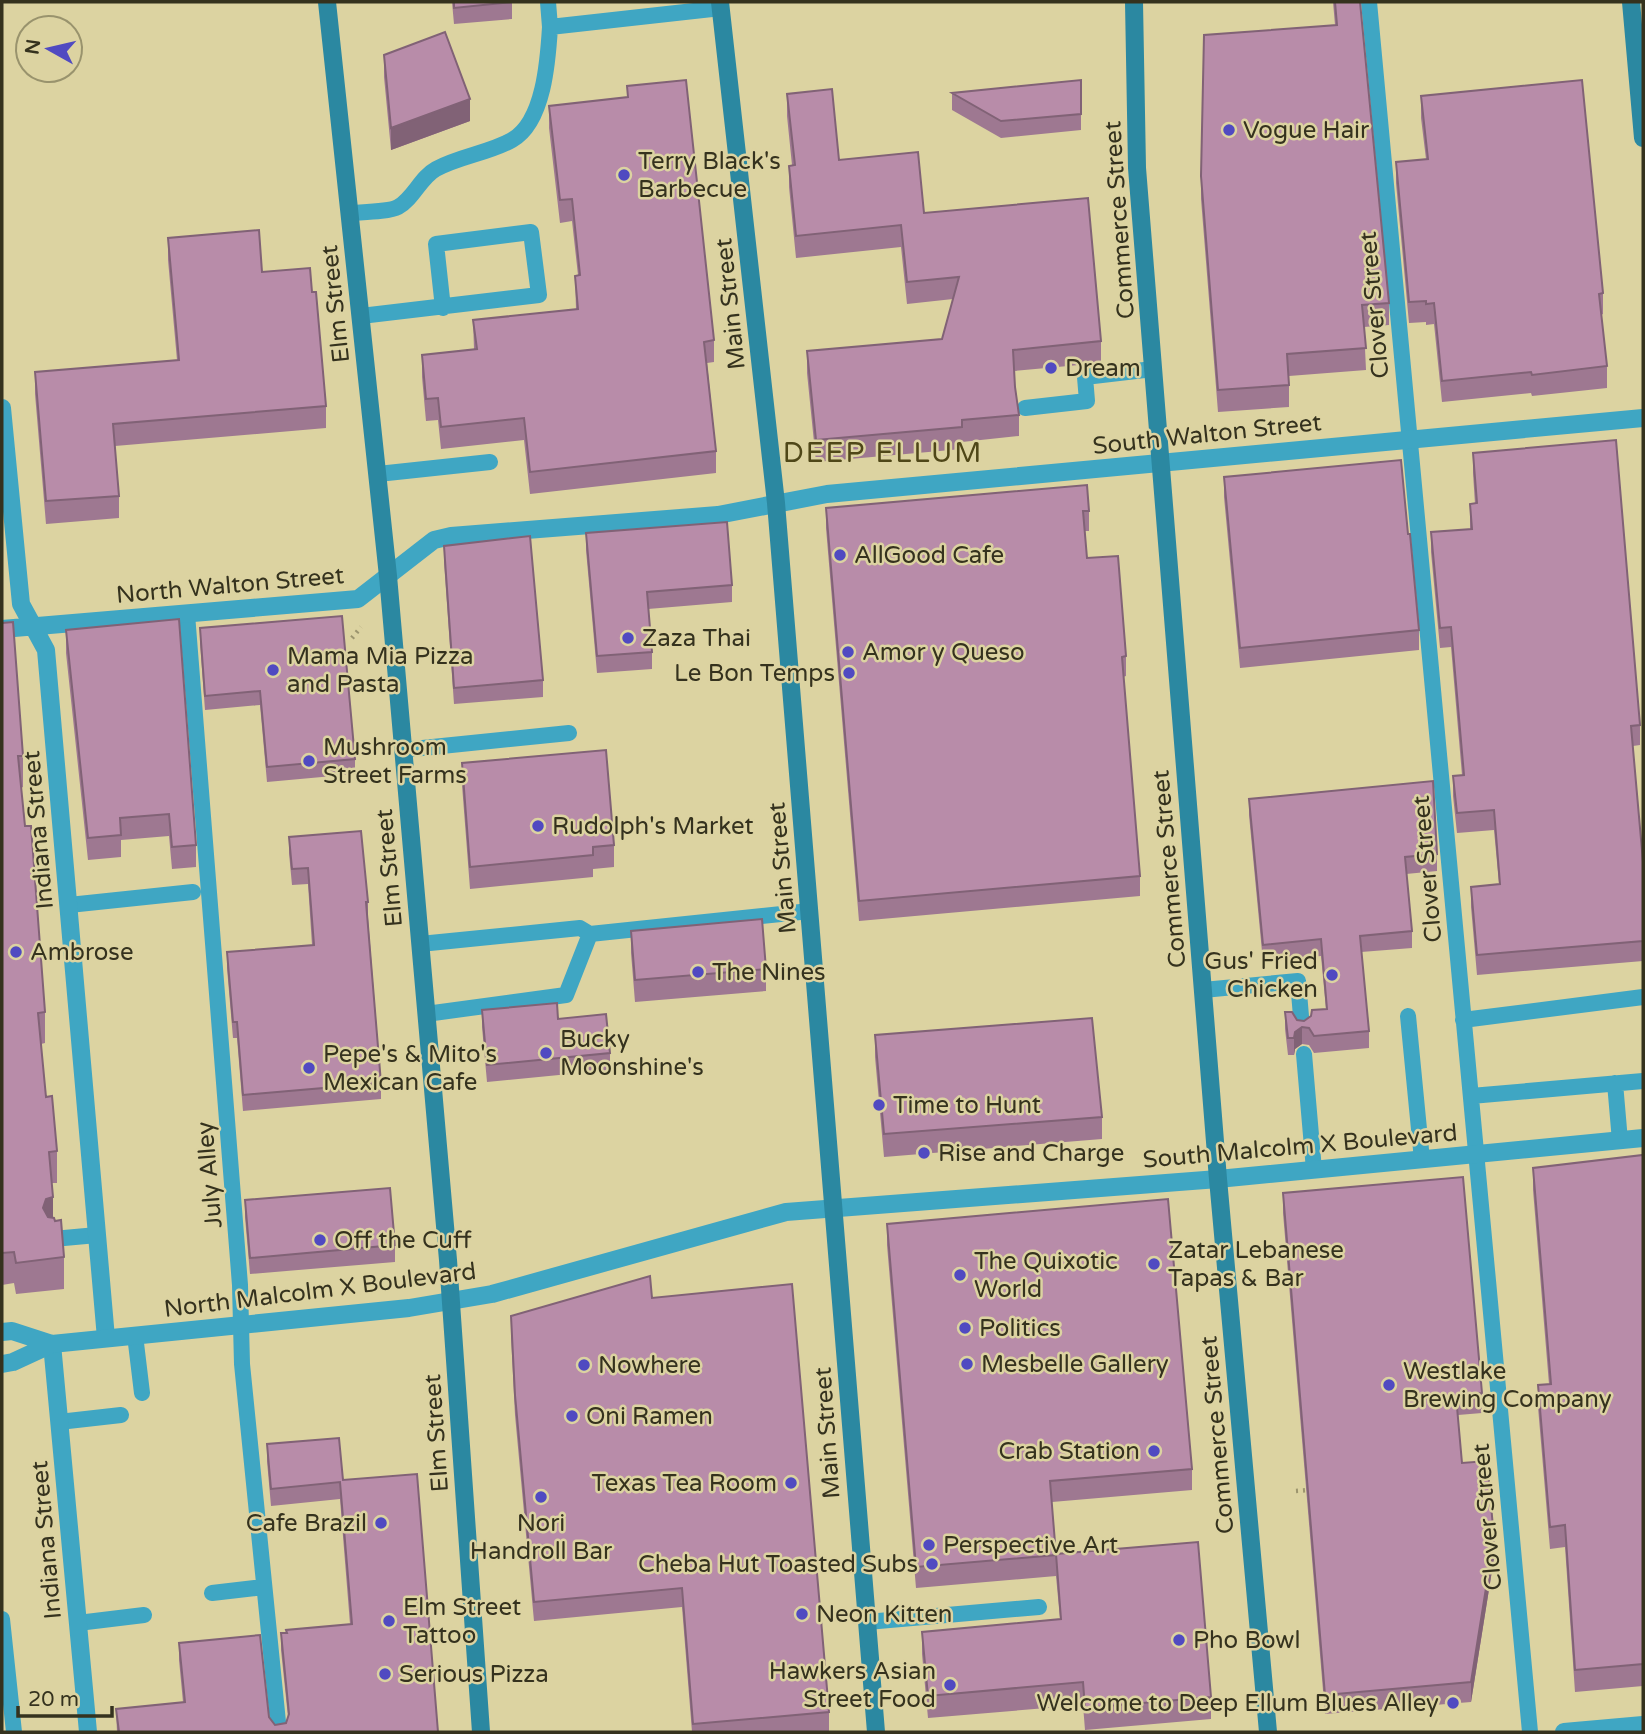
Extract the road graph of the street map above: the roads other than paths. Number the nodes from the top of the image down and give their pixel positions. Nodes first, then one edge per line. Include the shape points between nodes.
1 (327, 2) edge
2 (548, 2) edge
3 (1135, 2) edge
4 (1369, 2) edge
5 (1631, 2) edge
6 (721, 5) edge
7 (550, 27) junction
8 (1643, 138) edge
9 (350, 213) junction
10 (443, 308) junction
11 (362, 316) junction
12 (1153, 369) junction
13 (2, 408) edge
14 (1025, 408) dead end
15 (1643, 418) edge
16 (1409, 439) junction
17 (490, 462) dead end
18 (1160, 463) junction
19 (378, 474) junction
20 (776, 503) junction
21 (388, 576) junction
22 (187, 614) junction
23 (32, 626) junction
24 (2, 629) edge
25 (569, 733) dead end
26 (404, 750) junction
27 (193, 892) dead end
28 (69, 905) junction
29 (810, 911) junction
30 (590, 934) junction
31 (420, 944) junction
32 (1203, 990) junction
33 (1643, 997) edge
34 (426, 1014) junction
35 (1408, 1016) dead end
36 (1463, 1020) junction
37 (1302, 1028) edge
38 (1304, 1054) dead end
39 (1643, 1081) edge
40 (1615, 1083) junction
41 (1471, 1096) junction
42 (1643, 1138) edge
43 (1620, 1141) junction
44 (1476, 1154) junction
45 (1422, 1160) junction
46 (1314, 1170) junction
47 (1218, 1179) junction
48 (835, 1209) junction
49 (97, 1235) junction
50 (53, 1239) edge
51 (450, 1301) junction
52 (241, 1325) junction
53 (2, 1332) edge
54 (135, 1335) junction
55 (106, 1338) junction
56 (52, 1344) junction
57 (2, 1364) edge
58 (142, 1393) dead end
59 (121, 1415) dead end
60 (60, 1422) junction
61 (264, 1587) junction
62 (212, 1593) dead end
63 (1039, 1607) dead end
64 (144, 1615) dead end
65 (2, 1619) edge
66 (867, 1622) junction
67 (78, 1623) junction
68 (1643, 1725) edge
69 (14, 1732) edge
70 (88, 1732) edge
71 (279, 1732) edge
72 (481, 1732) edge
73 (876, 1732) edge
74 (1268, 1732) edge
75 (1530, 1732) edge
76 (1564, 1732) edge

1 - 9 main road, Elm Street
2 - 7 lane
3 - 12 main road, Commerce Street via 1137,168
4 - 16 lane, Clover Street
5 - 8 main road
6 - 7 lane
6 - 20 main road, Main Street
7 - 9 lane via 541,90 524,132 434,170 398,207
9 - 11 main road, Elm Street
10 - 10 lane via 539,295 531,232 436,244
10 - 11 lane
11 - 19 main road, Elm Street
12 - 14 lane via 1085,377 1087,401
12 - 18 main road, Commerce Street
13 - 23 street, Indiana Street via 21,604
15 - 16 street, South Walton Street
16 - 18 street, South Walton Street
16 - 36 lane, Clover Street
17 - 19 lane
18 - 20 street, South Walton Street via 827,494
18 - 32 main road, Commerce Street
19 - 21 main road, Elm Street
20 - 21 street, North Walton Street via 718,514 452,536 434,540
20 - 29 main road, Main Street
21 - 22 street, North Walton Street via 358,599
21 - 26 main road, Elm Street
22 - 23 street, North Walton Street
22 - 52 lane, July Alley
23 - 24 street, North Walton Street
23 - 28 street, Indiana Street via 46,650
25 - 26 lane
26 - 31 main road, Elm Street
27 - 28 lane
28 - 49 street, Indiana Street
29 - 30 lane
29 - 48 main road, Main Street
30 - 31 lane via 580,928
30 - 34 lane via 566,995
31 - 34 main road, Elm Street
32 - 37 lane via 1298,981
32 - 47 main road, Commerce Street
33 - 36 lane
34 - 51 main road, Elm Street
35 - 45 lane
36 - 41 lane, Clover Street
38 - 46 lane
39 - 40 lane
40 - 41 lane
40 - 43 lane
41 - 44 lane, Clover Street
42 - 43 street, South Malcolm X Boulevard
43 - 44 street, South Malcolm X Boulevard
44 - 45 street, South Malcolm X Boulevard
44 - 75 lane, Clover Street
45 - 46 street, South Malcolm X Boulevard
46 - 47 street, South Malcolm X Boulevard
47 - 48 street, South Malcolm X Boulevard
47 - 74 main road, Commerce Street
48 - 51 street, North Malcolm X Boulevard via 786,1212 492,1294
48 - 66 main road, Main Street
49 - 50 lane
49 - 55 street, Indiana Street
51 - 52 street, North Malcolm X Boulevard
51 - 72 main road, Elm Street
52 - 54 street, North Malcolm X Boulevard
52 - 61 lane, July Alley
53 - 56 street, North Malcolm X Boulevard
54 - 55 street, North Malcolm X Boulevard
54 - 58 lane
55 - 56 street, North Malcolm X Boulevard
56 - 57 street, North Malcolm X Boulevard
56 - 60 street, Indiana Street
59 - 60 lane
60 - 67 street, Indiana Street
61 - 62 lane
61 - 71 lane, July Alley
63 - 66 lane
64 - 67 lane
65 - 69 lane
66 - 73 main road, Main Street
67 - 70 street, Indiana Street
68 - 76 street

